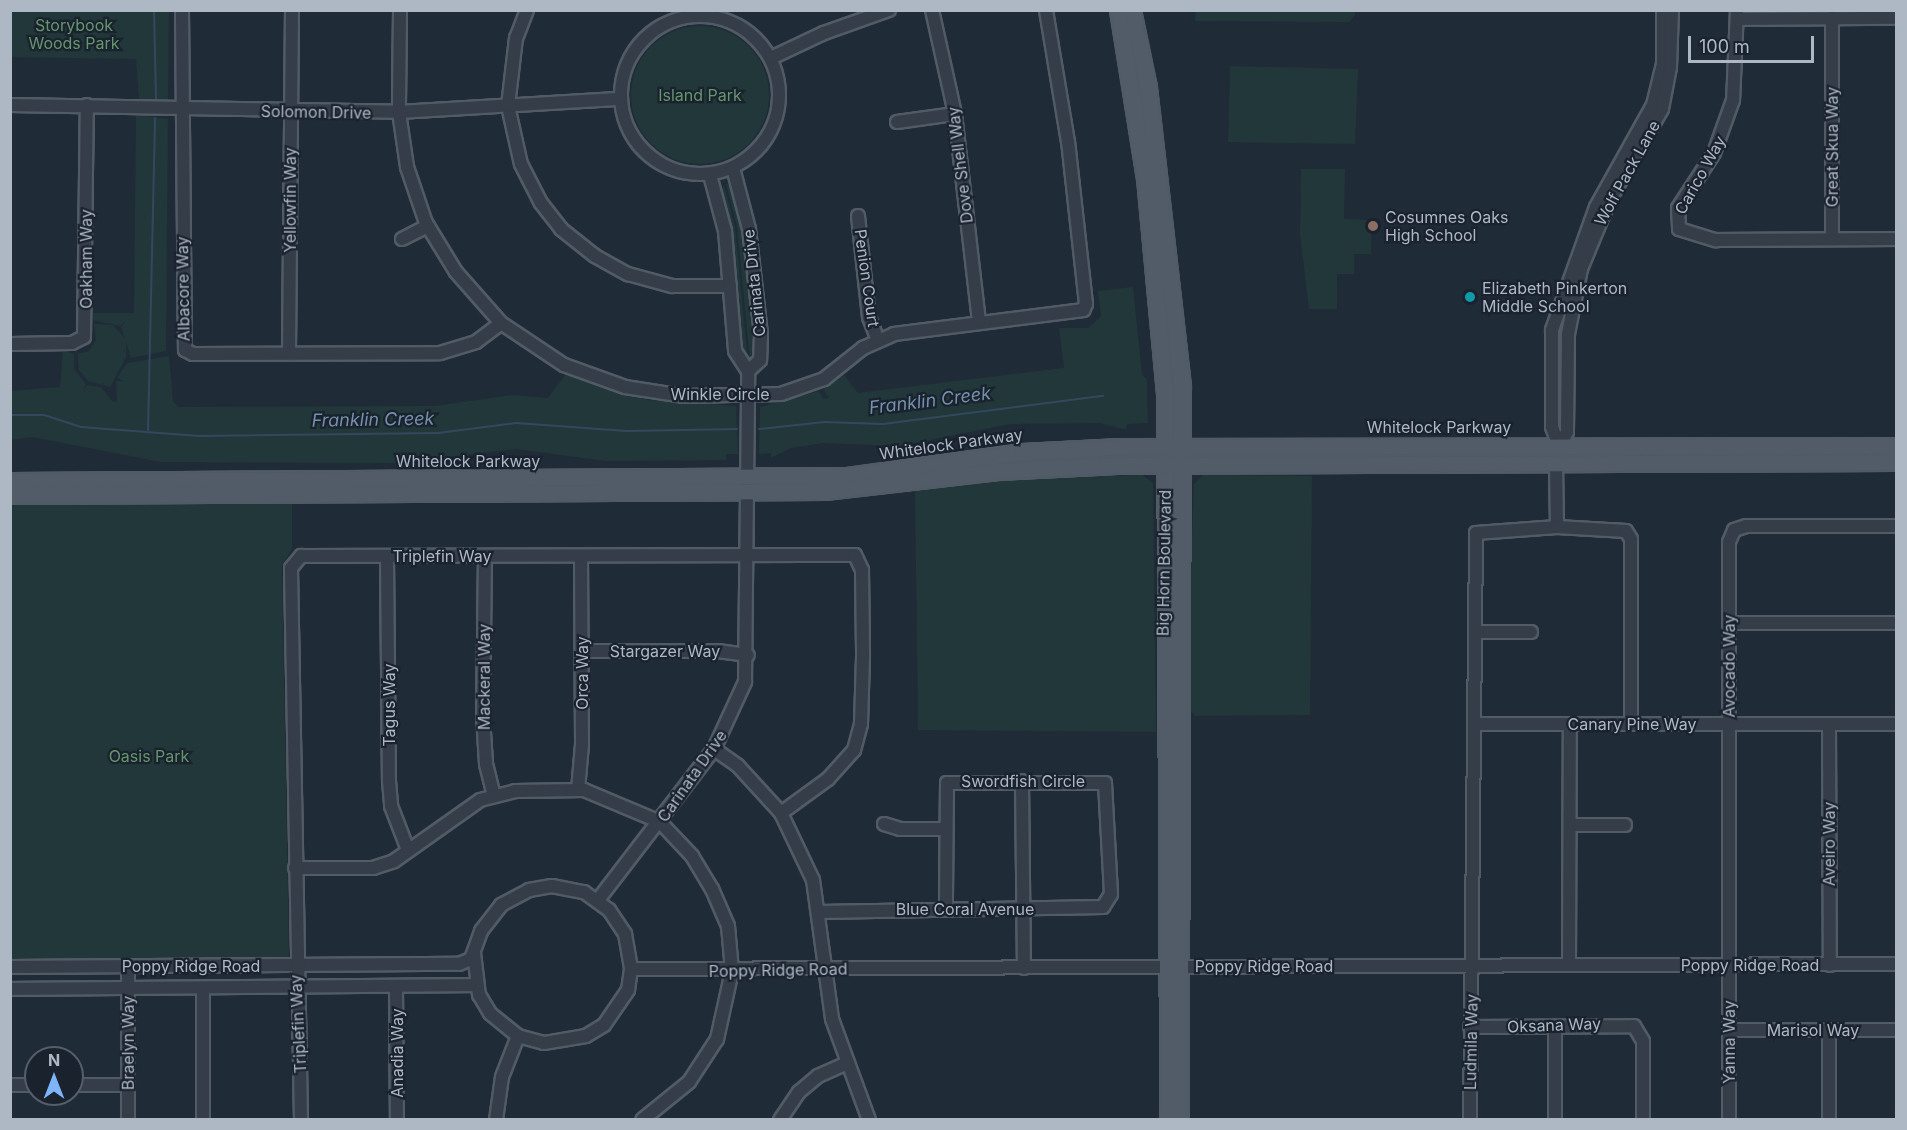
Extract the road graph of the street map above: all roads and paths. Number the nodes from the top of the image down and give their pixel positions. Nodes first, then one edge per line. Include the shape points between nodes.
1 (182, 10) edge
2 (292, 10) edge
3 (400, 10) edge
4 (527, 10) edge
5 (889, 10) edge
6 (932, 10) edge
7 (1046, 10) edge
8 (1118, 10) edge
9 (1132, 10) edge
10 (1663, 10) edge
11 (1671, 10) edge
12 (697, 13) edge
13 (676, 15) edge
14 (1737, 15) edge
15 (1832, 18) junction
16 (1896, 18) edge
17 (771, 58) junction
18 (621, 99) junction
19 (10, 105) edge
20 (87, 105) junction
21 (508, 106) junction
22 (181, 111) junction
23 (290, 111) junction
24 (399, 112) junction
25 (955, 114) junction
26 (897, 122) dead end
27 (733, 168) junction
28 (711, 175) junction
29 (858, 216) dead end
30 (428, 226) junction
31 (402, 239) dead end
32 (1832, 239) junction
33 (1896, 239) edge
34 (730, 286) junction
35 (979, 322) junction
36 (501, 323) junction
37 (878, 340) junction
38 (10, 344) edge
39 (289, 353) junction
40 (748, 371) junction
41 (748, 396) junction
42 (1559, 446) junction
43 (1896, 446) edge
44 (1167, 447) junction
45 (1184, 447) junction
46 (1896, 462) edge
47 (1442, 463) junction
48 (1556, 463) junction
49 (1615, 463) junction
50 (1167, 465) junction
51 (1184, 465) junction
52 (10, 481) edge
53 (748, 485) junction
54 (10, 495) edge
55 (1896, 526) edge
56 (1557, 527) junction
57 (750, 553) junction
58 (387, 556) junction
59 (485, 556) junction
60 (581, 556) junction
61 (1729, 623) junction
62 (1896, 623) edge
63 (1476, 632) junction
64 (1531, 632) dead end
65 (582, 651) junction
66 (748, 655) junction
67 (1729, 723) junction
68 (1475, 724) junction
69 (1570, 724) junction
70 (1631, 724) junction
71 (1829, 724) junction
72 (1896, 724) edge
73 (714, 749) junction
74 (1022, 781) junction
75 (578, 790) junction
76 (495, 796) junction
77 (781, 813) junction
78 (660, 822) junction
79 (884, 824) dead end
80 (1570, 825) junction
81 (1625, 825) dead end
82 (945, 829) junction
83 (408, 850) junction
84 (295, 868) junction
85 (598, 900) junction
86 (1108, 902) joint
87 (1024, 908) junction
88 (945, 909) junction
89 (819, 912) junction
90 (474, 953) junction
91 (1896, 964) edge
92 (1473, 965) junction
93 (1569, 965) junction
94 (1729, 965) junction
95 (1830, 965) junction
96 (296, 966) junction
97 (1174, 966) junction
98 (10, 967) edge
99 (129, 967) junction
100 (1024, 968) junction
101 (632, 969) junction
102 (828, 970) junction
103 (732, 971) junction
104 (476, 985) junction
105 (396, 986) junction
106 (296, 987) junction
107 (203, 988) junction
108 (10, 989) edge
109 (128, 989) junction
110 (1470, 1027) junction
111 (1555, 1027) junction
112 (1729, 1030) junction
113 (1828, 1030) junction
114 (1896, 1030) edge
115 (518, 1036) junction
116 (847, 1063) junction
117 (84, 1085) edge
118 (128, 1085) junction
119 (128, 1119) edge
120 (203, 1119) edge
121 (301, 1119) edge
122 (397, 1119) edge
123 (496, 1119) edge
124 (642, 1119) edge
125 (780, 1119) edge
126 (869, 1119) edge
127 (1168, 1119) edge
128 (1180, 1119) edge
129 (1470, 1119) edge
130 (1555, 1119) edge
131 (1643, 1119) edge
132 (1729, 1119) edge
133 (1829, 1119) edge

1 - 22 street, Albacore Way
2 - 23 street, Yellowfin Way
3 - 24 street, Winkle Circle
4 - 21 street via 516,38
5 - 17 street via 824,33
6 - 25 street, Dove Shell Way
7 - 35 street, Winkle Circle via 1059,71 1086,304 1076,314
8 - 44 main road, Big Horn Boulevard via 1134,87 1154,258
9 - 45 main road, Big Horn Boulevard via 1148,87 1180,349
10 - 42 street, Wolf Pack Lane via 1663,64 1653,105 1596,207 1552,330 1552,427
11 - 42 street, Wolf Pack Lane via 1670,67 1662,109 1610,199 1581,269 1569,323 1568,427
12 - 13 street
12 - 17 street via 743,29
13 - 18 street via 635,49 622,80
14 - 15 street
14 - 32 street, Carico Way via 1736,80 1725,129 1678,208 1676,223 1704,239
15 - 16 street
15 - 32 street, Great Skua Way
17 - 27 street via 779,89 774,124 759,149
18 - 21 street, Solomon Drive
18 - 28 street via 629,131 649,157 682,173
19 - 20 street, Solomon Drive
20 - 22 street, Solomon Drive
20 - 38 street, Oakham Way via 84,338 72,343
21 - 24 street, Solomon Drive
21 - 34 street via 521,164 541,203 561,229 586,250 628,274 672,286
22 - 23 street, Solomon Drive
22 - 39 street, Albacore Way via 185,350 193,354
23 - 24 street, Solomon Drive
23 - 39 street, Yellowfin Way
24 - 30 street, Winkle Circle via 407,167
25 - 26 street
25 - 35 street, Dove Shell Way
27 - 28 street
27 - 40 street, Carinata Drive via 749,229 761,335 760,360
28 - 34 street, Carinata Drive via 724,231
29 - 37 street, Penion Court via 869,316
30 - 31 street
30 - 36 street, Winkle Circle via 456,272
32 - 33 street, Carico Way
34 - 40 street, Carinata Drive via 735,351
35 - 37 street, Winkle Circle
36 - 39 street, Albacore Way via 476,342 440,352
36 - 41 street, Winkle Circle via 564,364 625,387 684,396
37 - 41 street, Winkle Circle via 824,379 804,388
40 - 41 street, Carinata Drive
41 - 53 street, Carinata Drive
42 - 43 main road, Whitelock Parkway
42 - 45 main road, Whitelock Parkway
42 - 47 main road via 1535,457
42 - 49 main road via 1577,456
44 - 45 main road, Whitelock Parkway
44 - 50 main road, Big Horn Boulevard
44 - 53 main road, Whitelock Parkway via 1058,448
45 - 51 main road, Big Horn Boulevard
46 - 49 main road, Whitelock Parkway
47 - 48 main road, Whitelock Parkway
47 - 51 main road, Whitelock Parkway
48 - 49 main road, Whitelock Parkway
48 - 56 street
50 - 51 main road, Whitelock Parkway
50 - 53 main road, Whitelock Parkway via 998,471 825,491
50 - 97 main road, Big Horn Boulevard
51 - 97 main road, Big Horn Boulevard
52 - 53 main road, Whitelock Parkway
53 - 54 main road, Whitelock Parkway
53 - 57 street, Carinata Drive
55 - 61 street, Avocado Way via 1746,526 1734,530 1729,542
56 - 63 street, Ludmila Way via 1476,533
56 - 70 street via 1617,527 1626,531 1631,540
57 - 60 street, Triplefin Way
57 - 66 street, Carinata Drive
57 - 77 street, Triplefin Way via 845,553 855,555 862,570 861,724 854,750 828,779
58 - 59 street, Triplefin Way
58 - 83 street, Tagus Way via 389,781 391,806
58 - 84 street, Triplefin Way via 301,556 291,568
59 - 60 street, Triplefin Way
59 - 76 street, Mackeral Way via 483,717 486,764
60 - 65 street, Orca Way
61 - 62 street
61 - 67 street, Avocado Way
63 - 64 street
63 - 68 street, Ludmila Way
65 - 66 street, Stargazer Way via 718,651
65 - 75 street, Orca Way
66 - 73 street, Carinata Drive via 733,715
67 - 70 street, Canary Pine Way
67 - 71 street, Canary Pine Way
67 - 94 street, Avocado Way
68 - 69 street, Canary Pine Way
68 - 92 street, Ludmila Way
69 - 70 street, Canary Pine Way
69 - 80 street
71 - 72 street, Canary Pine Way
71 - 95 street, Aveiro Way
73 - 77 street via 738,766
73 - 78 street, Carinata Drive
74 - 82 street, Swordfish Circle via 947,783
74 - 86 street, Swordfish Circle via 1105,783 1109,790
74 - 87 street
75 - 76 street via 515,791
75 - 78 street
76 - 83 street via 480,800
77 - 89 street via 813,880
78 - 85 street, Carinata Drive
78 - 103 street via 692,856 712,889 728,926
79 - 82 street via 900,829
80 - 81 street
80 - 93 street
82 - 88 street, Swordfish Circle
83 - 84 street via 373,868
84 - 96 street, Triplefin Way
85 - 90 street via 561,886 521,892 489,917
85 - 101 street via 625,934
86 - 87 street, Blue Coral Avenue via 1096,908
87 - 88 street, Blue Coral Avenue
87 - 100 street
88 - 89 street, Blue Coral Avenue
89 - 102 street
90 - 96 street, Poppy Ridge Road via 459,964
90 - 104 street
91 - 95 street, Poppy Ridge Road
92 - 93 street, Poppy Ridge Road
92 - 97 street, Poppy Ridge Road
92 - 110 street, Ludmila Way
93 - 94 street, Poppy Ridge Road
94 - 95 street, Poppy Ridge Road
94 - 112 street, Yanna Way
96 - 99 street, Poppy Ridge Road
96 - 106 street, Triplefin Way
97 - 100 street, Poppy Ridge Road
97 - 127 main road, Big Horn Boulevard
97 - 128 main road, Big Horn Boulevard
98 - 99 street, Poppy Ridge Road
99 - 109 street, Braelyn Way
100 - 102 street, Poppy Ridge Road
101 - 103 street, Poppy Ridge Road
101 - 115 street via 618,1009 586,1036 544,1043
102 - 103 street, Poppy Ridge Road
102 - 116 street via 832,1019
103 - 124 street via 717,1039 689,1082
104 - 105 street, Poppy Ridge Road
104 - 115 street via 490,1013
105 - 106 street, Poppy Ridge Road
105 - 122 street, Anadia Way
106 - 107 street, Poppy Ridge Road
106 - 121 street, Triplefin Way
107 - 109 street, Poppy Ridge Road
107 - 120 street
108 - 109 street, Poppy Ridge Road
109 - 118 street, Braelyn Way
110 - 111 street, Oksana Way
110 - 129 street, Ludmila Way
111 - 130 street
111 - 131 street, Oksana Way via 1627,1023 1637,1028 1643,1041
112 - 113 street, Marisol Way
112 - 132 street, Yanna Way
113 - 114 street, Marisol Way
113 - 133 street
115 - 123 street via 502,1077
116 - 125 street via 818,1076 799,1092
116 - 126 street
117 - 118 street
118 - 119 street, Braelyn Way

